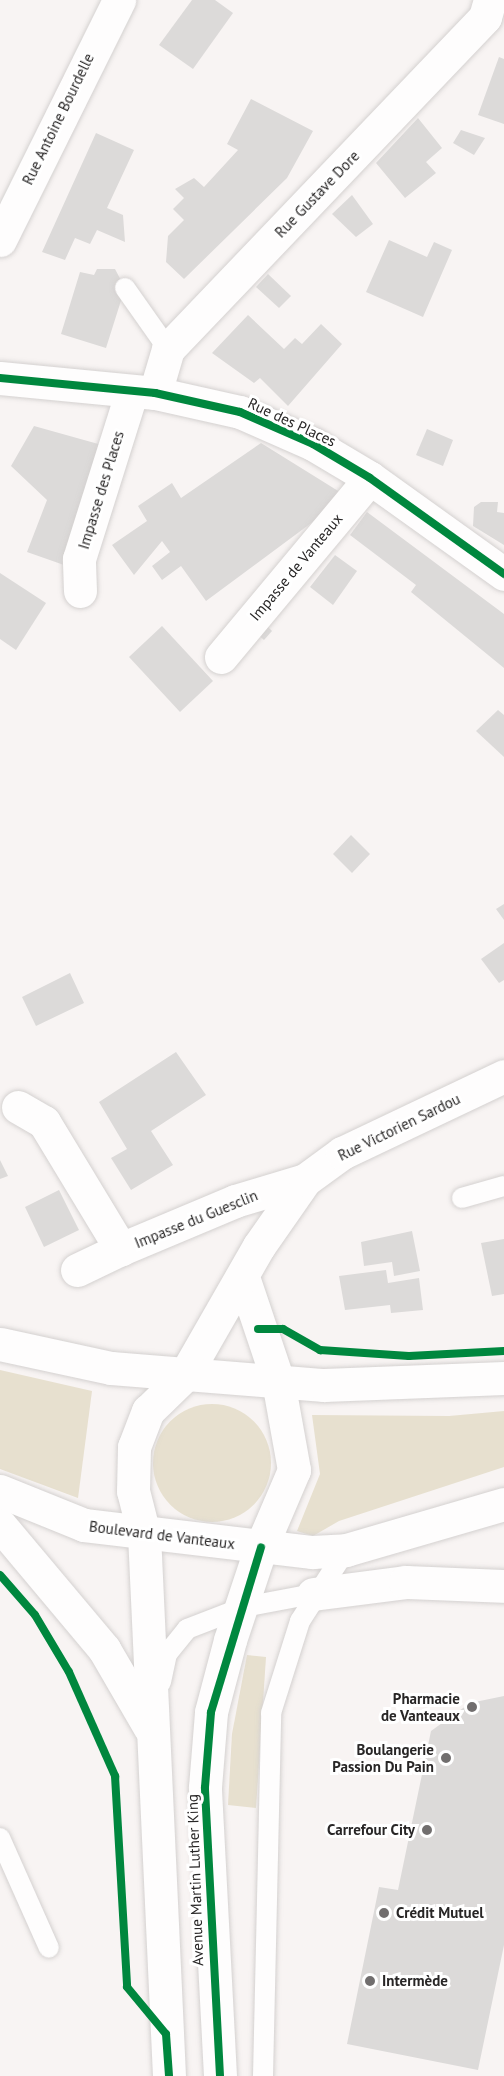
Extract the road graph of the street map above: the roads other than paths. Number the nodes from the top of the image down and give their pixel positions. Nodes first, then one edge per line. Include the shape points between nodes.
1 (119, 0) edge
2 (490, 0) edge
3 (0, 240) edge
4 (124, 288) dead end
5 (168, 349) junction
6 (0, 378) edge
7 (143, 392) junction
8 (370, 478) junction
9 (504, 574) edge
10 (80, 591) dead end
11 (221, 657) dead end
12 (504, 1077) edge
13 (18, 1107) dead end
14 (305, 1179) junction
15 (504, 1186) edge
16 (462, 1198) dead end
17 (121, 1249) junction
18 (77, 1270) dead end
19 (243, 1277) junction
20 (0, 1344) edge
21 (185, 1375) junction
22 (504, 1378) edge
23 (278, 1381) junction
24 (0, 1491) edge
25 (504, 1504) edge
26 (0, 1525) edge
27 (144, 1534) junction
28 (261, 1546) junction
29 (346, 1550) junction
30 (504, 1586) edge
31 (314, 1594) junction
32 (244, 1607) junction
33 (151, 1730) junction
34 (0, 1838) edge
35 (49, 1948) dead end
36 (216, 2029) junction
37 (169, 2076) edge
38 (220, 2076) edge
39 (230, 2076) edge
40 (263, 2076) edge

1 - 3 street, Rue Antoine Bourdelle
2 - 5 street, Rue Gustave Dore via 485,17
4 - 5 lane
5 - 7 street, Rue Gustave Dore
6 - 7 street, Rue des Places
7 - 8 street, Rue des Places via 240,412 313,444
7 - 10 street, Impasse des Places via 80,559
8 - 9 street, Rue des Places
8 - 11 street, Impasse de Vanteaux
12 - 14 street, Rue Victorien Sardou via 342,1153
13 - 17 street, Impasse du Guesclin via 44,1122
14 - 17 street, Impasse du Guesclin via 235,1201
14 - 19 street, Rue Victorien Sardou
15 - 16 lane
17 - 18 street, Impasse du Guesclin
19 - 21 street, Rue Victorien Sardou
19 - 23 street
20 - 21 street via 111,1368
21 - 23 street
21 - 27 street via 148,1411 134,1447 134,1491
22 - 23 street
23 - 28 street via 294,1470
24 - 27 street, Boulevard de Vanteaux via 58,1518
25 - 29 street, Boulevard de Vanteaux
26 - 33 street via 104,1649
27 - 28 street, Boulevard de Vanteaux
27 - 33 street
28 - 29 street, Boulevard de Vanteaux
28 - 32 street, Avenue Martin Luther King
29 - 31 lane
30 - 31 street via 405,1582
31 - 32 lane
31 - 40 lane via 285,1654 271,1713
32 - 33 lane via 187,1629 167,1654
32 - 36 street, Avenue Martin Luther King via 211,1712 205,1787
33 - 37 street
34 - 35 lane
36 - 38 street, Avenue Martin Luther King
36 - 39 lane

